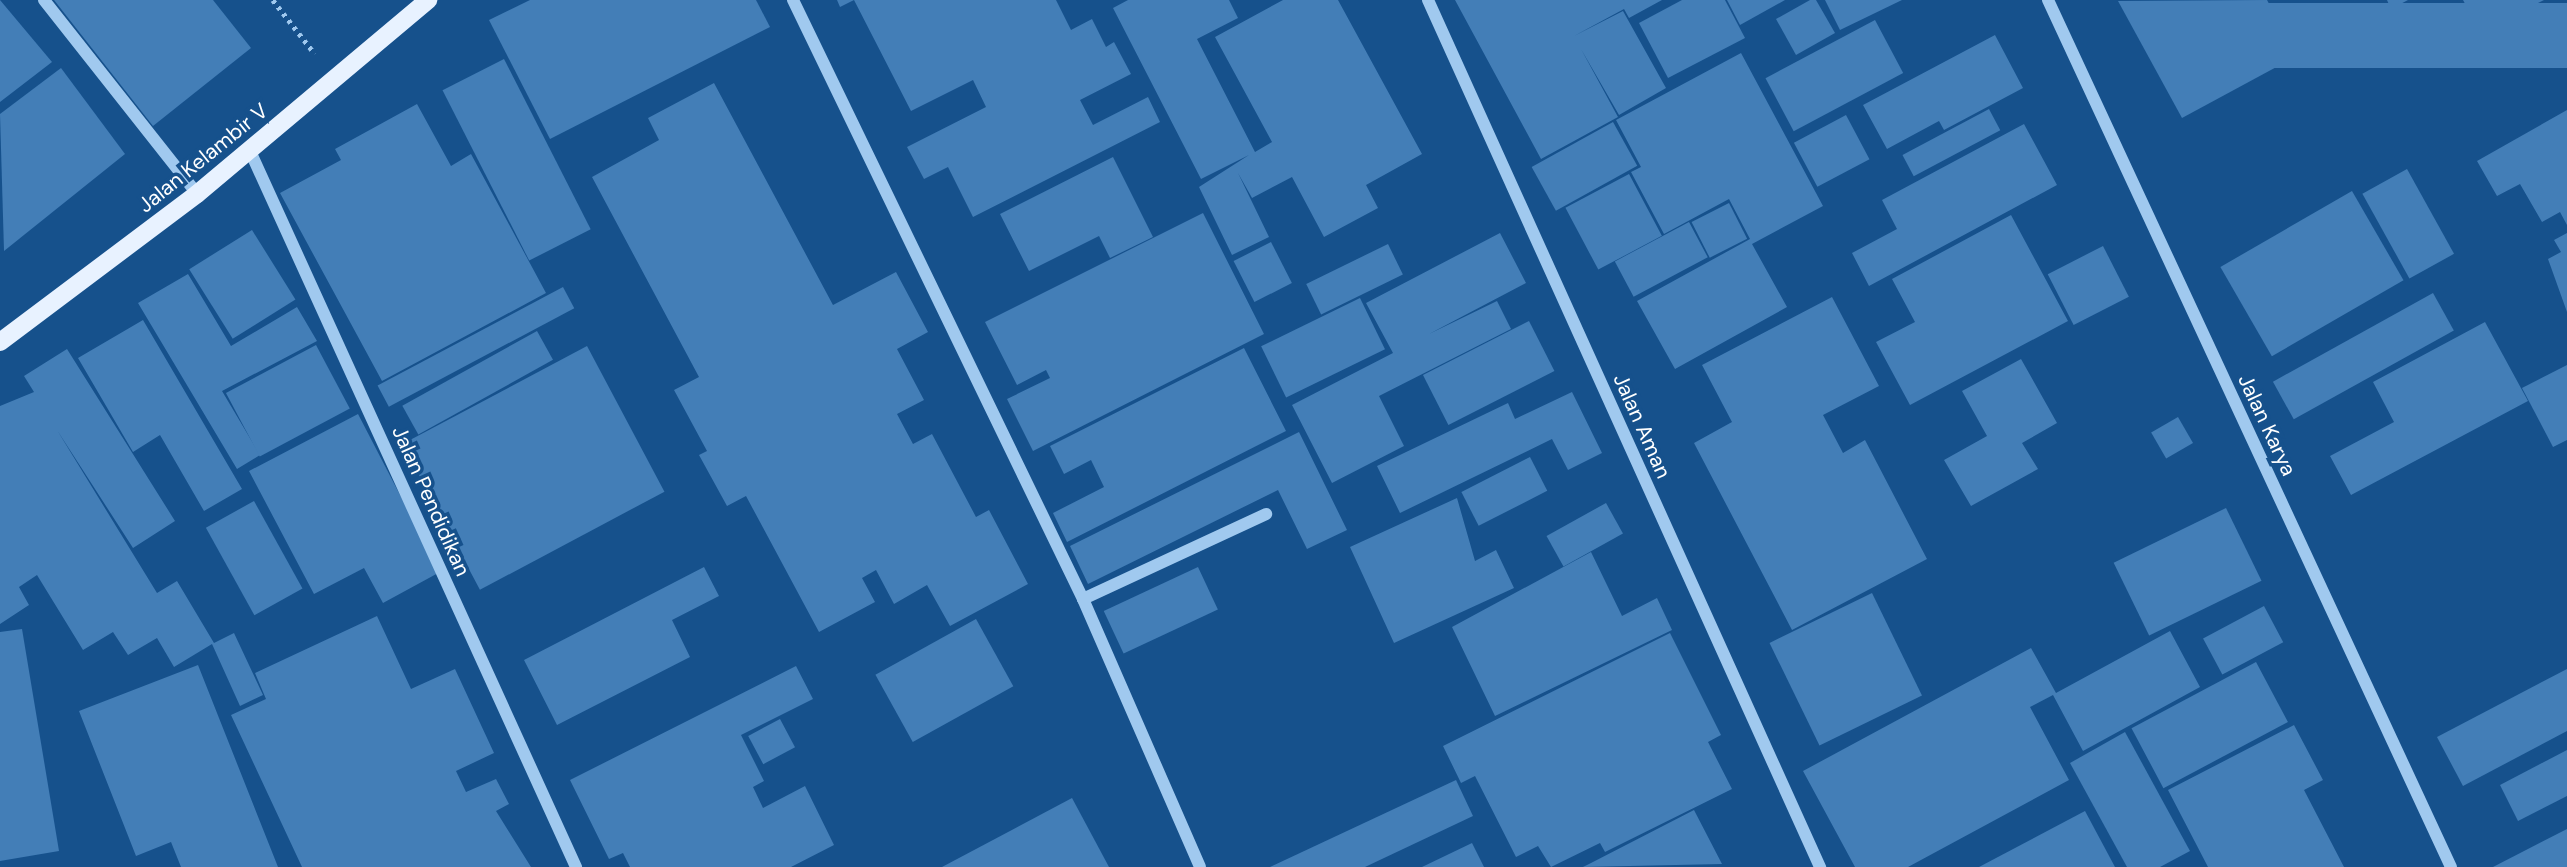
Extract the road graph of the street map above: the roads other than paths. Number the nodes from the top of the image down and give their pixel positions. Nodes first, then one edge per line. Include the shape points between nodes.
1 (44, 0) edge
2 (428, 0) edge
3 (793, 0) edge
4 (1428, 0) edge
5 (2048, 0) edge
6 (250, 151) junction
7 (197, 194) junction
8 (0, 342) edge
9 (1266, 514) dead end
10 (1083, 599) junction
11 (576, 867) edge
12 (1200, 867) edge
13 (1820, 867) edge
14 (2451, 867) edge

1 - 7 street
2 - 6 main road, Jalan Kelambir V
3 - 10 street
4 - 13 street, Jalan Aman
5 - 14 street, Jalan Karya
6 - 7 main road, Jalan Kelambir V
6 - 11 street, Jalan Pendidikan
7 - 8 main road, Jalan Kelambir V
9 - 10 street
10 - 12 street

